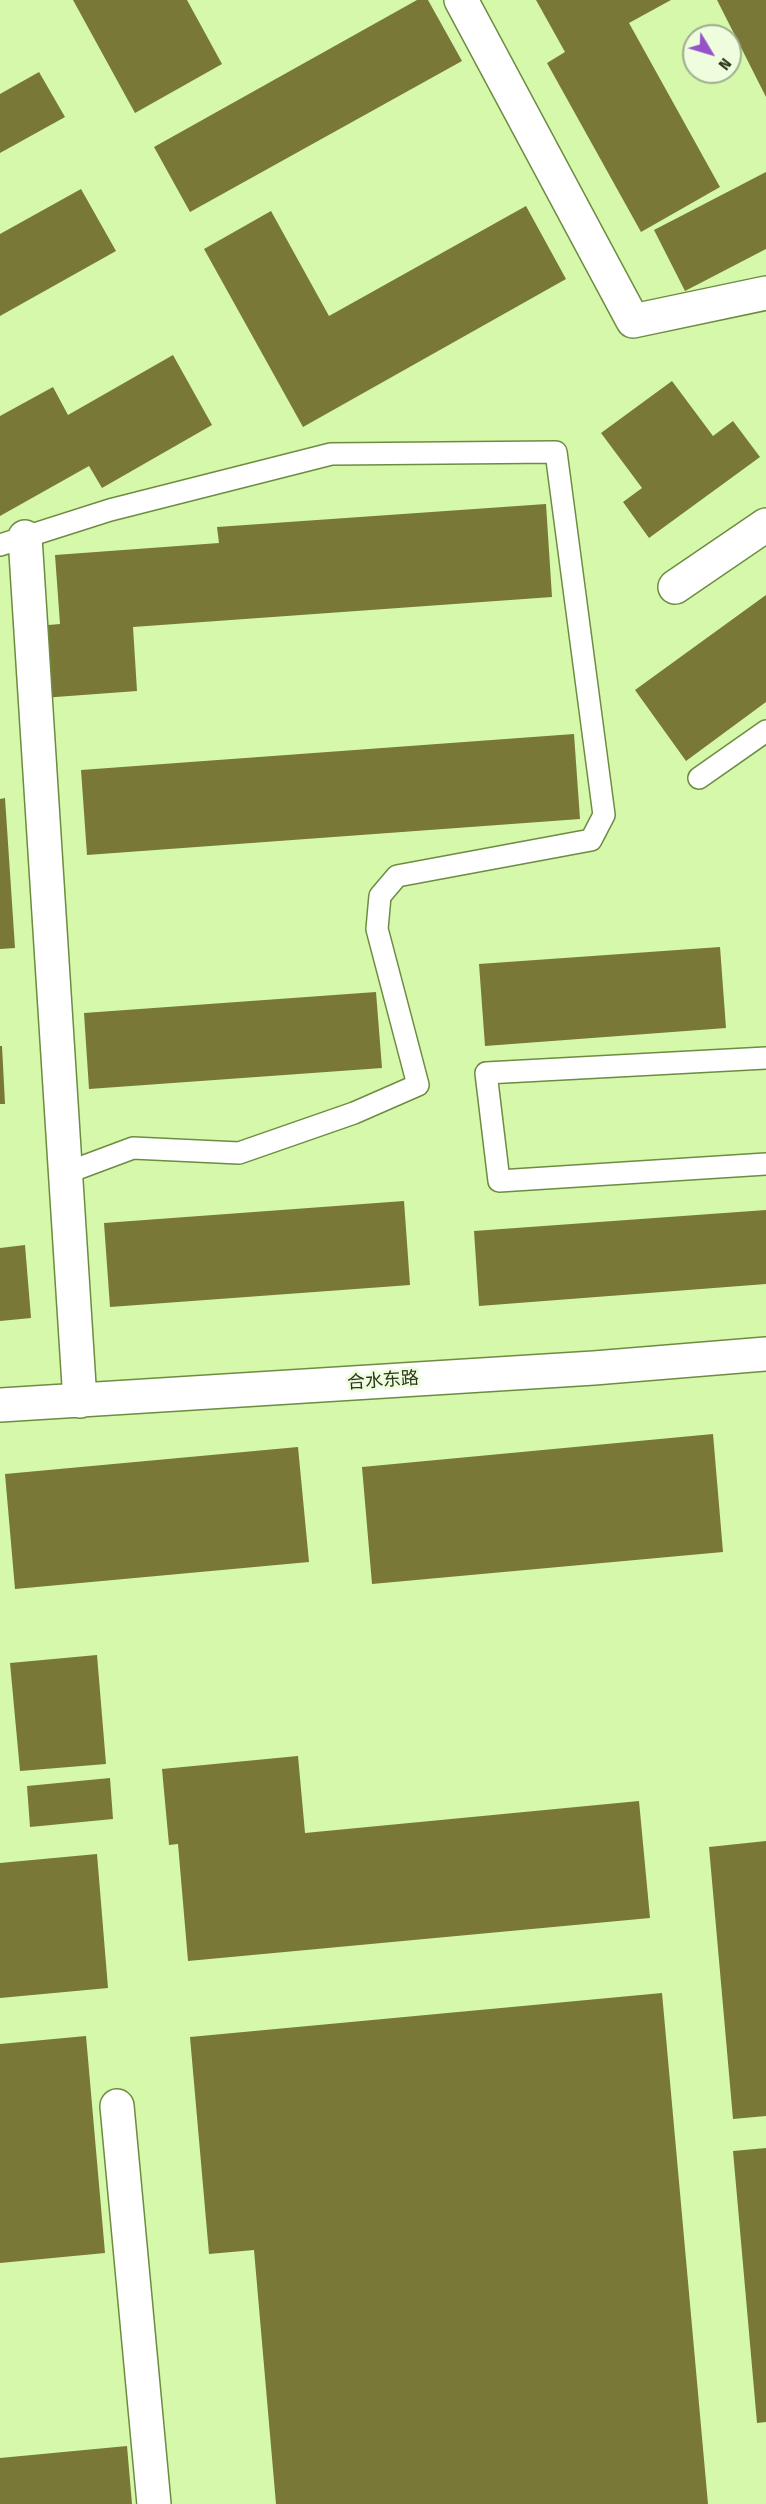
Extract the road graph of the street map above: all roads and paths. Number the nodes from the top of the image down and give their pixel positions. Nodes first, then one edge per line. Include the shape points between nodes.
1 (461, 0) edge
2 (766, 293) edge
3 (766, 525) edge
4 (12, 541) edge
5 (675, 587) dead end
6 (766, 731) edge
7 (699, 777) dead end
8 (766, 1058) edge
9 (766, 1164) edge
10 (66, 1173) junction
11 (766, 1354) edge
12 (80, 1401) junction
13 (0, 1405) edge
14 (117, 2106) dead end
15 (154, 2504) edge

1 - 2 street via 633,321
3 - 5 street
4 - 10 street
4 - 10 lane via 110,510 331,454 556,452 604,814 591,840 397,876 380,896 377,929 418,1085 354,1113 239,1154 133,1148
6 - 7 lane
8 - 9 lane via 486,1073 499,1181
10 - 12 street
11 - 12 street, 合水东路
12 - 13 street, 合水东路
14 - 15 street

